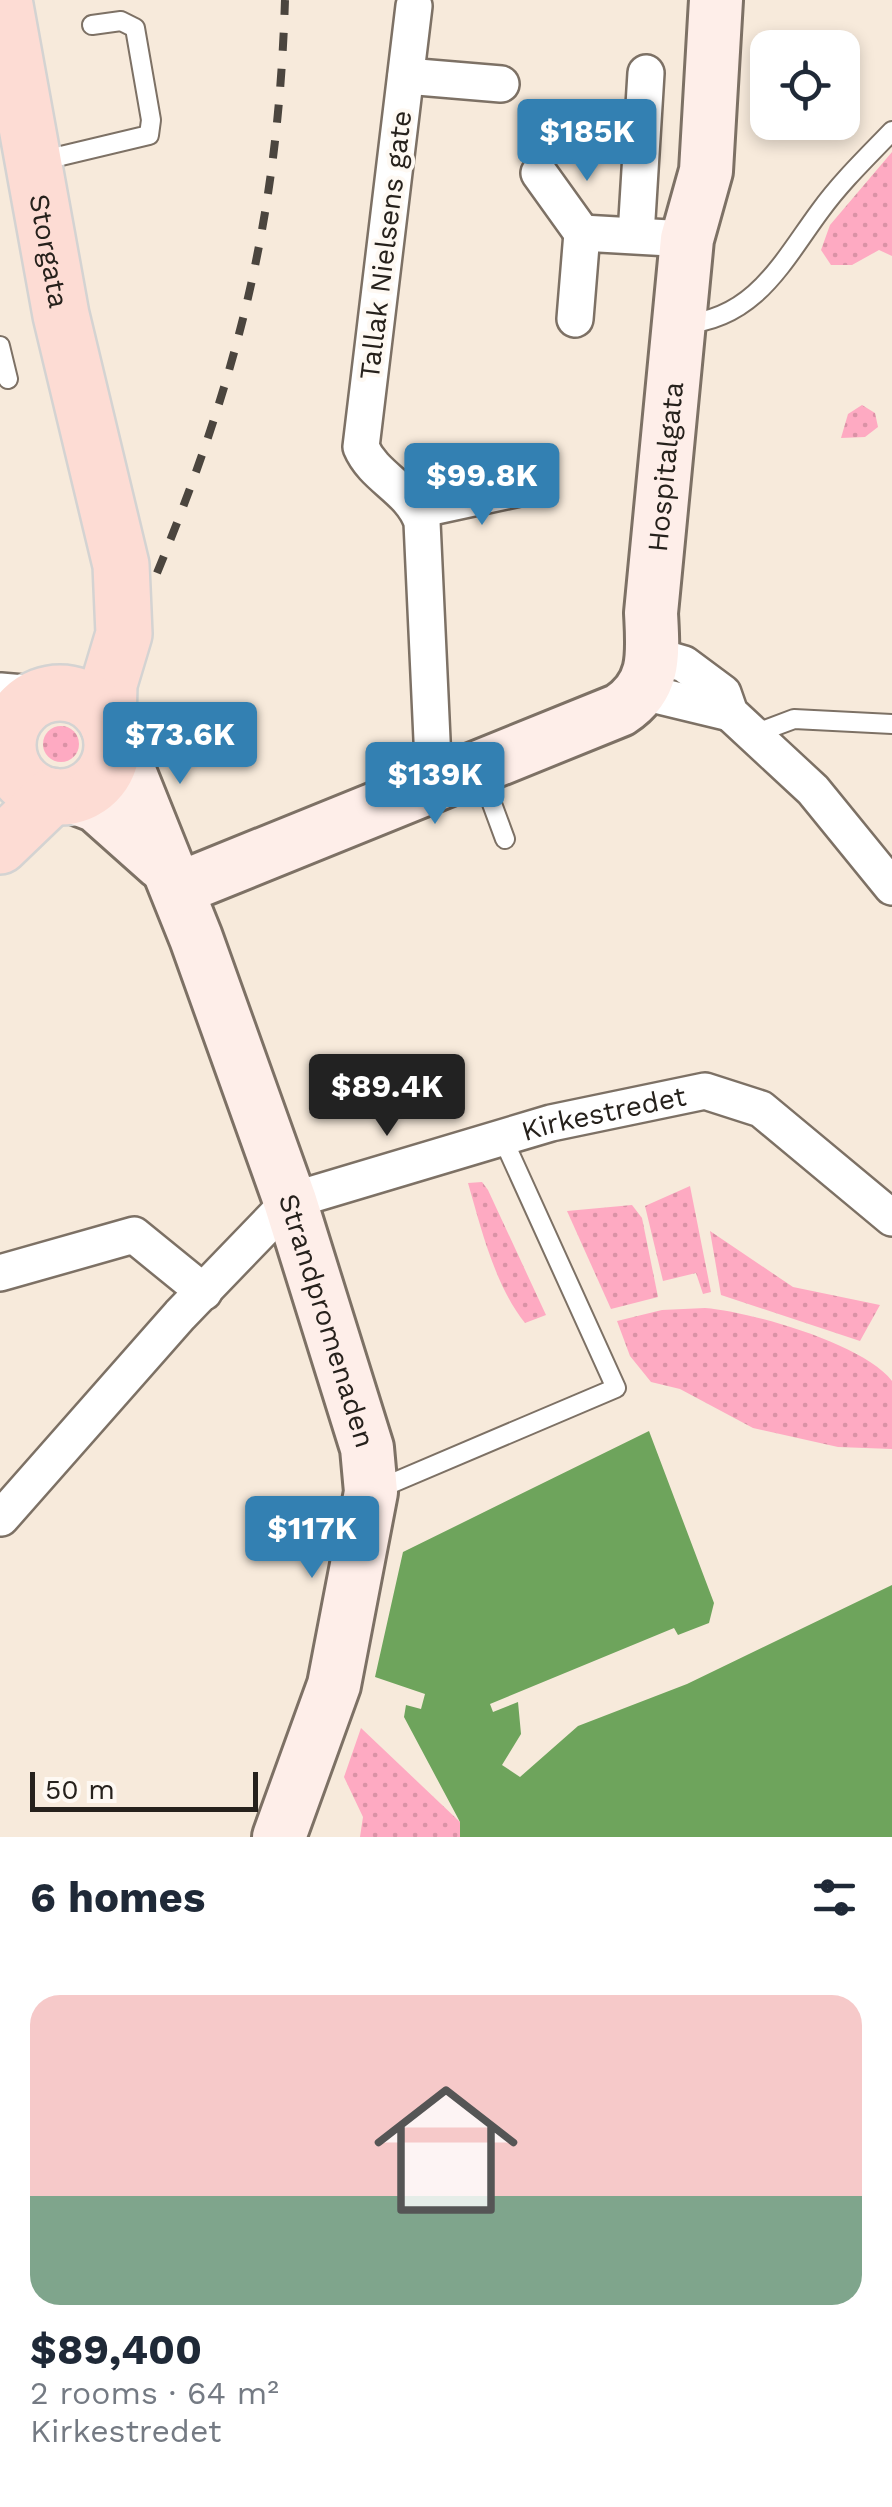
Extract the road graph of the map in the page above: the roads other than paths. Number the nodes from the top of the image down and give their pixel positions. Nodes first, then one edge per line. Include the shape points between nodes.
1 (694, 0) edge
2 (716, 0) edge
3 (414, 6) dead end
4 (4, 12) edge
5 (92, 25) dead end
6 (646, 73) dead end
7 (406, 76) junction
8 (501, 84) dead end
9 (892, 131) edge
10 (35, 162) junction
11 (539, 173) dead end
12 (582, 233) junction
13 (636, 235) junction
14 (687, 239) junction
15 (575, 319) dead end
16 (679, 324) junction
17 (0, 346) edge
18 (8, 379) dead end
19 (529, 486) dead end
20 (105, 502) junction
21 (418, 510) junction
22 (648, 674) junction
23 (742, 724) junction
24 (892, 724) edge
25 (110, 734) junction
26 (25, 746) edge
27 (456, 775) junction
28 (505, 838) dead end
29 (0, 846) edge
30 (174, 880) junction
31 (892, 887) edge
32 (503, 1139) junction
33 (290, 1202) junction
34 (892, 1218) edge
35 (0, 1272) edge
36 (204, 1292) junction
37 (363, 1465) junction
38 (0, 1518) edge
39 (279, 1837) edge

1 - 14 main road, Hospitalgata via 682,171
2 - 14 main road, Hospitalgata via 706,170
3 - 7 street, Tallak Nielsens gate
4 - 10 main road, Storgata
5 - 10 lane via 120,21 135,28 149,135
6 - 13 street
7 - 8 street, Tallak Nielsens gate
7 - 21 street, Tallak Nielsens gate via 360,447
9 - 16 lane via 845,179 755,296 727,314
10 - 20 main road, Storgata via 60,315
11 - 12 street
12 - 13 street
12 - 15 street
13 - 14 street
14 - 16 main road, Hospitalgata
16 - 22 main road, Hospitalgata
17 - 18 lane
19 - 21 street
20 - 25 main road, Storgata via 120,565 124,634 110,684
20 - 26 main road, Storgata via 94,625
21 - 27 street
22 - 23 street
22 - 27 main road via 620,710
23 - 24 lane
23 - 31 street via 812,790
25 - 26 main road via 86,699
25 - 26 main road via 102,776 88,788
25 - 30 main road, Strandpromenaden
26 - 29 main road, Storgata
26 - 30 main road, Strandpromenaden
27 - 28 lane
27 - 30 main road
30 - 33 main road, Strandpromenaden
32 - 33 street, Kirkestredet
32 - 34 street, Kirkestredet via 686,1093 730,1096 761,1109
32 - 37 lane via 616,1388
33 - 36 street, Kirkestredet
33 - 37 main road, Strandpromenaden
35 - 36 street via 134,1235
36 - 38 street, Kirkestredet
37 - 39 main road, Strandpromenaden via 334,1685

